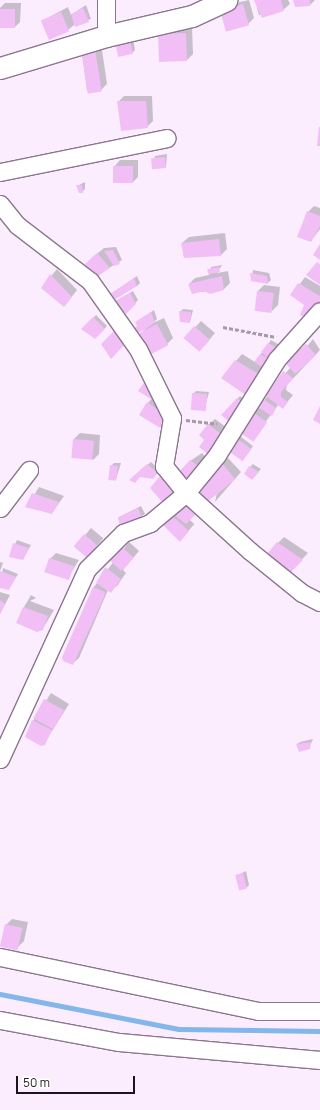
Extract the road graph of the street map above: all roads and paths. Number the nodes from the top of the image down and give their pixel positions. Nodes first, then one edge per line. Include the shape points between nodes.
1 (106, 0) edge
2 (226, 0) edge
3 (106, 36) junction
4 (0, 68) edge
5 (167, 138) dead end
6 (0, 172) edge
7 (0, 204) edge
8 (320, 311) edge
9 (223, 327) dead end
10 (293, 340) junction
11 (172, 418) junction
12 (233, 426) junction
13 (29, 470) dead end
14 (186, 493) junction
15 (0, 508) edge
16 (320, 602) edge
17 (0, 759) edge
18 (0, 957) edge
19 (320, 1011) edge
20 (0, 1020) edge
21 (320, 1060) edge

1 - 3 street
2 - 3 street via 192,16
3 - 4 street
5 - 6 street
7 - 11 street via 17,225 90,281 138,349
8 - 10 street
9 - 10 path
10 - 12 street
11 - 12 path
11 - 14 street via 164,466
12 - 14 street via 217,455
13 - 15 street
14 - 16 street via 250,551 302,593
14 - 17 street via 150,523 123,533 87,569
18 - 19 street via 258,1011
20 - 21 street via 119,1042

